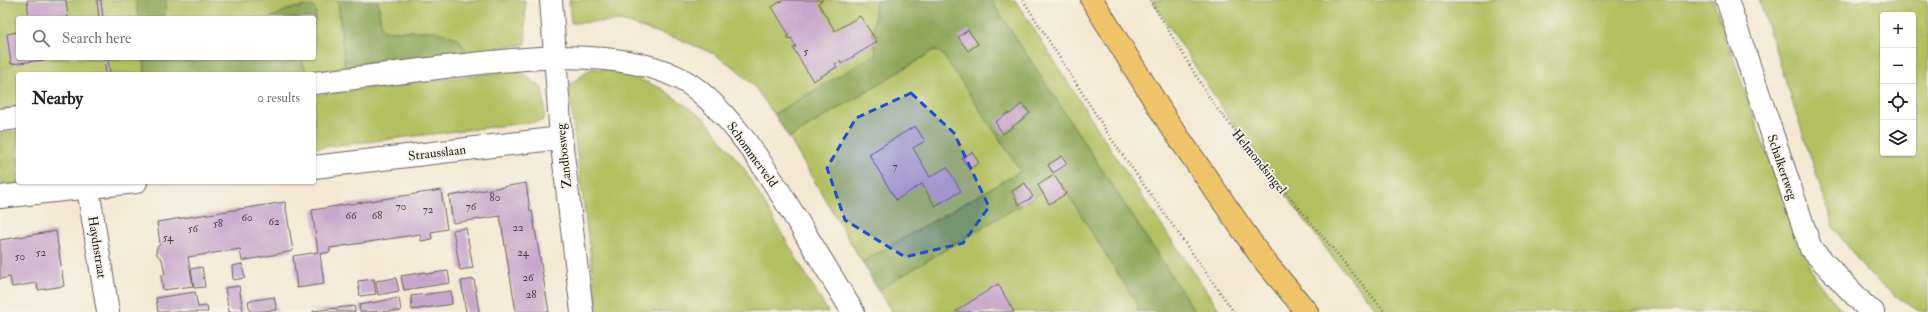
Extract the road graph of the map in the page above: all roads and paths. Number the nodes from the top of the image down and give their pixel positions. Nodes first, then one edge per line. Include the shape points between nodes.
1 (551, 0) edge
2 (1023, 0) edge
3 (1092, 0) edge
4 (1150, 0) edge
5 (1727, 0) edge
6 (555, 57) junction
7 (316, 83) edge
8 (16, 118) edge
9 (0, 120) edge
10 (561, 138) junction
11 (316, 167) edge
12 (104, 184) edge
13 (88, 185) edge
14 (0, 198) edge
15 (1262, 258) junction
16 (108, 312) edge
17 (582, 312) edge
18 (853, 312) edge
19 (1234, 312) edge
20 (1296, 312) edge
21 (1307, 312) edge
22 (1385, 312) edge
23 (1873, 312) edge

1 - 6 street, Zandbosweg
2 - 19 path via 1112,140
3 - 15 main road via 1168,122
4 - 22 path, Helmondsingel via 1214,105
5 - 23 street, Schalkertweg via 1811,249
6 - 7 street
6 - 10 street, Zandbosweg
6 - 18 street, Schommerveld via 610,59 657,69 678,77 699,91 738,129 764,165
8 - 9 street
10 - 11 street, Strausslaan
10 - 17 street, Zandbosweg
12 - 13 street
13 - 14 street
13 - 16 street, Haydnstraat
15 - 20 main road
15 - 21 main road

